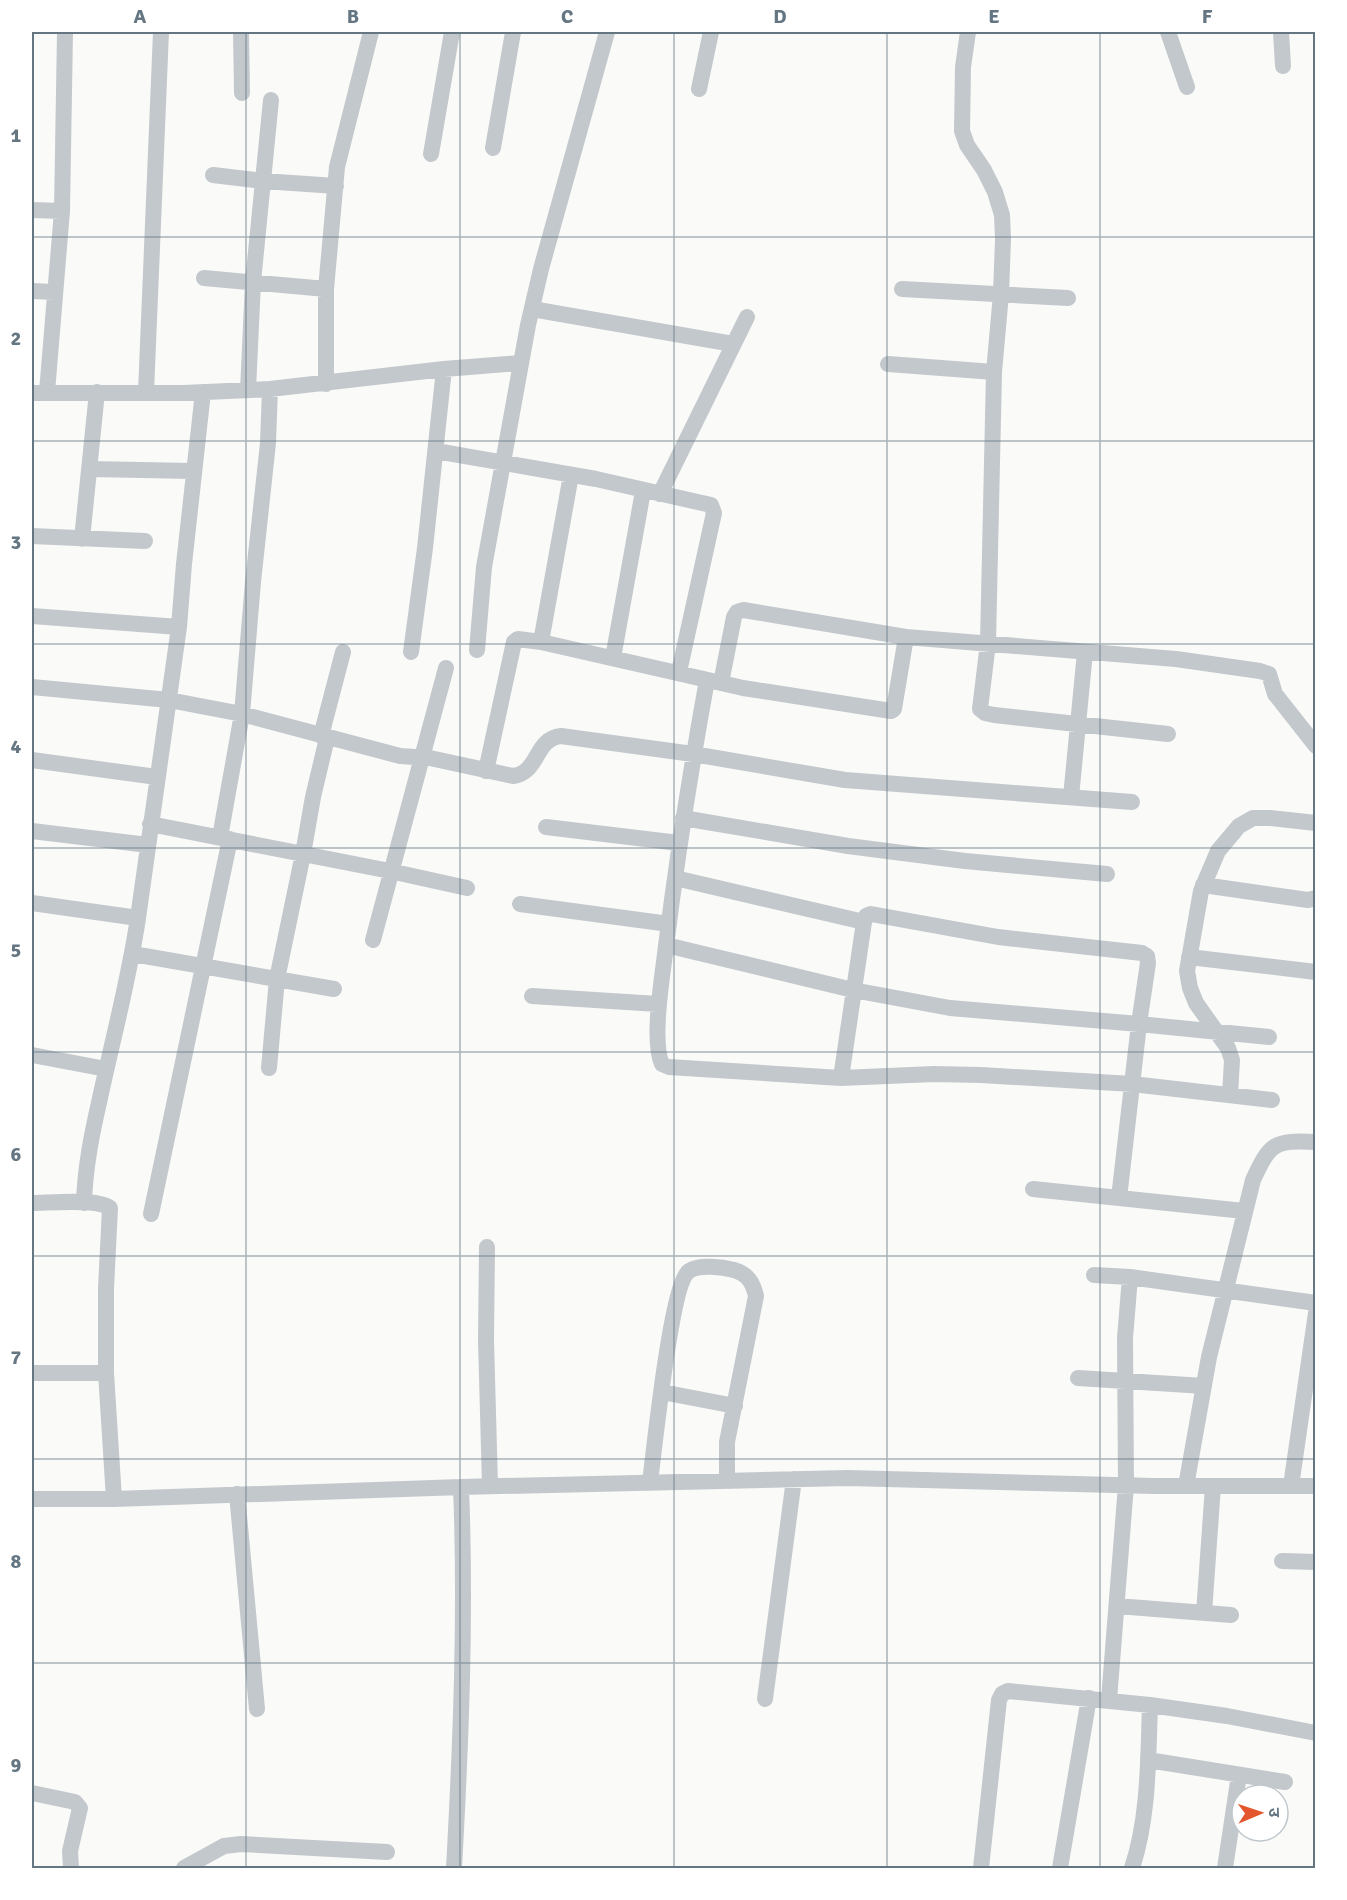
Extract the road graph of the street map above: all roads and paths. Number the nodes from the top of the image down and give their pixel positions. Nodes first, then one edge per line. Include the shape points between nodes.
1 (65, 32) edge
2 (161, 32) edge
3 (241, 32) edge
4 (372, 32) edge
5 (452, 32) edge
6 (513, 32) edge
7 (607, 32) edge
8 (711, 32) edge
9 (968, 32) edge
10 (1168, 32) edge
11 (1281, 32) edge
12 (1283, 66) dead end
13 (1187, 87) dead end
14 (699, 89) dead end
15 (242, 93) dead end
16 (271, 100) dead end
17 (493, 148) dead end
18 (431, 154) dead end
19 (213, 175) dead end
20 (263, 181) junction
21 (336, 186) junction
22 (32, 210) edge
23 (62, 211) junction
24 (204, 278) dead end
25 (253, 282) junction
26 (902, 289) dead end
27 (326, 290) junction
28 (32, 291) edge
29 (54, 292) junction
30 (1001, 294) junction
31 (1068, 298) dead end
32 (532, 309) junction
33 (747, 317) dead end
34 (733, 344) junction
35 (520, 363) junction
36 (888, 364) dead end
37 (444, 369) junction
38 (994, 372) junction
39 (326, 384) junction
40 (270, 389) junction
41 (248, 390) junction
42 (39, 392) edge
43 (97, 392) junction
44 (146, 392) junction
45 (203, 392) junction
46 (436, 451) junction
47 (503, 462) junction
48 (90, 469) junction
49 (194, 471) junction
50 (571, 475) junction
51 (643, 491) junction
52 (660, 494) junction
53 (32, 536) edge
54 (82, 539) junction
55 (146, 542) dead end
56 (32, 616) edge
57 (179, 627) junction
58 (906, 636) junction
59 (541, 642) junction
60 (987, 644) junction
61 (477, 650) dead end
62 (343, 651) dead end
63 (411, 652) dead end
64 (1085, 652) junction
65 (613, 658) junction
66 (446, 668) dead end
67 (679, 672) junction
68 (714, 681) junction
69 (32, 687) edge
70 (169, 700) junction
71 (242, 714) junction
72 (1078, 724) junction
73 (1168, 734) dead end
74 (324, 737) junction
75 (1316, 746) edge
76 (693, 754) junction
77 (421, 758) junction
78 (32, 760) edge
79 (486, 771) junction
80 (157, 777) junction
81 (1071, 796) junction
82 (1132, 802) dead end
83 (683, 818) junction
84 (1316, 823) edge
85 (150, 825) junction
86 (546, 827) dead end
87 (32, 831) edge
88 (225, 838) junction
89 (679, 843) junction
90 (148, 845) junction
91 (303, 854) junction
92 (390, 871) junction
93 (1107, 874) dead end
94 (675, 878) junction
95 (1203, 885) junction
96 (467, 888) dead end
97 (1316, 897) edge
98 (32, 903) edge
99 (520, 904) dead end
100 (138, 918) junction
101 (864, 922) junction
102 (669, 924) junction
103 (373, 940) dead end
104 (666, 945) junction
105 (133, 954) junction
106 (1189, 957) junction
107 (203, 967) junction
108 (1316, 972) edge
109 (277, 979) junction
110 (334, 989) dead end
111 (853, 990) junction
112 (532, 996) dead end
113 (658, 1004) junction
114 (1139, 1024) junction
115 (1218, 1032) junction
116 (1269, 1037) dead end
117 (32, 1055) edge
118 (269, 1068) dead end
119 (106, 1069) junction
120 (841, 1078) junction
121 (1132, 1084) junction
122 (1230, 1095) junction
123 (1272, 1100) dead end
124 (1316, 1142) edge
125 (1034, 1189) dead end
126 (1119, 1198) junction
127 (32, 1203) edge
128 (84, 1203) junction
129 (1244, 1211) junction
130 (151, 1214) dead end
131 (487, 1247) dead end
132 (1094, 1275) dead end
133 (1130, 1277) junction
134 (1225, 1290) junction
135 (1316, 1303) edge
136 (1316, 1313) edge
137 (32, 1373) edge
138 (105, 1373) junction
139 (1078, 1378) dead end
140 (1125, 1379) junction
141 (1204, 1386) junction
142 (662, 1392) junction
143 (735, 1406) junction
144 (794, 1479) junction
145 (727, 1481) junction
146 (650, 1482) junction
147 (1126, 1485) junction
148 (490, 1486) junction
149 (1186, 1486) junction
150 (1213, 1486) junction
151 (1291, 1486) junction
152 (1316, 1486) edge
153 (461, 1487) junction
154 (237, 1494) junction
155 (32, 1499) edge
156 (114, 1499) junction
157 (1282, 1561) dead end
158 (1316, 1562) edge
159 (1117, 1606) junction
160 (1204, 1613) junction
161 (1231, 1615) dead end
162 (1089, 1698) junction
163 (765, 1699) dead end
164 (1108, 1700) junction
165 (1150, 1705) junction
166 (257, 1709) dead end
167 (1316, 1732) edge
168 (1148, 1760) junction
169 (1239, 1775) junction
170 (1285, 1782) dead end
171 (32, 1793) edge
172 (387, 1852) dead end
173 (71, 1869) edge
174 (184, 1869) edge
175 (454, 1869) edge
176 (981, 1869) edge
177 (1060, 1869) edge
178 (1132, 1869) edge
179 (1225, 1869) edge

1 - 23 street
2 - 44 street
3 - 15 street
4 - 21 street via 342,144
5 - 18 street
6 - 17 street
7 - 32 street
8 - 14 street
9 - 30 street via 962,131 995,192 1002,215
10 - 13 street
11 - 12 street
16 - 20 street
19 - 20 street
20 - 21 street
20 - 25 street
21 - 27 street
22 - 23 street
23 - 29 street
24 - 25 street
25 - 27 street
25 - 41 street
26 - 30 street
27 - 39 street
28 - 29 street
29 - 42 street
30 - 31 street
30 - 38 street
32 - 34 street
32 - 35 street
33 - 34 street
34 - 52 street
35 - 37 street
35 - 47 street
36 - 38 street
37 - 39 street
37 - 46 street
38 - 60 street
39 - 40 street
40 - 41 street
40 - 71 street
41 - 45 street
42 - 43 street
43 - 44 street
43 - 48 street
44 - 45 street
45 - 49 street
46 - 47 street
46 - 63 street
47 - 50 street
47 - 61 street via 484,567
48 - 49 street
48 - 54 street
49 - 57 street
50 - 51 street
50 - 59 street
51 - 52 street
51 - 65 street
52 - 67 street via 706,503 714,513
53 - 54 street
54 - 55 street
56 - 57 street
57 - 70 street
58 - 60 street
58 - 68 street via 743,610 734,617
58 - 68 street via 891,711
59 - 65 street
59 - 79 street via 514,642
60 - 64 street
60 - 72 street via 980,710
62 - 74 street
64 - 72 street
64 - 75 street via 1176,659 1269,674 1275,694
65 - 67 street
66 - 77 street
67 - 68 street
68 - 76 street
69 - 70 street
70 - 71 street
70 - 80 street
71 - 74 street
71 - 88 street
72 - 73 street
72 - 81 street
74 - 77 street
74 - 91 street
76 - 79 street via 561,736 551,737 521,775
76 - 81 street via 846,780
76 - 83 street
77 - 79 street
77 - 92 street
78 - 80 street
80 - 85 street
81 - 82 street
83 - 89 street
83 - 93 street via 848,846
84 - 95 street via 1253,818 1239,826 1218,851
85 - 88 street
85 - 90 street
86 - 89 street
87 - 90 street
88 - 91 street
88 - 107 street
89 - 94 street
90 - 100 street
91 - 92 street
91 - 109 street
92 - 96 street
92 - 103 street
94 - 101 street
94 - 102 street
95 - 97 street via 1308,900
95 - 106 street
98 - 100 street
99 - 102 street
100 - 105 street
101 - 111 street
101 - 114 street via 866,916 879,914 998,937 1142,953 1148,963
102 - 104 street
104 - 111 street
104 - 113 street
105 - 107 street
105 - 119 street
106 - 108 street
106 - 115 street via 1190,988
107 - 109 street
107 - 130 street
109 - 110 street
109 - 118 street
111 - 114 street via 950,1008
111 - 120 street
112 - 113 street
113 - 120 street via 659,1058 669,1067
114 - 115 street
114 - 121 street
115 - 116 street
115 - 122 street via 1232,1060
117 - 119 street
119 - 128 street via 88,1153
120 - 121 street via 934,1074
121 - 122 street
121 - 126 street
122 - 123 street
124 - 129 street via 1283,1142 1271,1148 1253,1180
125 - 126 street
126 - 129 street
127 - 128 street
128 - 138 street via 110,1208
129 - 134 street
131 - 148 street
132 - 133 street
133 - 134 street
133 - 140 street
134 - 135 street
134 - 141 street
136 - 151 street
137 - 138 street
138 - 156 street
139 - 140 street
140 - 141 street
140 - 147 street
141 - 149 street
142 - 143 street
142 - 143 street via 672,1318 682,1280 697,1268 732,1270 745,1274 756,1296
142 - 146 street
143 - 145 street via 727,1442
144 - 145 street
144 - 147 street
144 - 163 street
145 - 146 street
146 - 148 street
147 - 149 street
147 - 159 street
148 - 153 street
149 - 150 street
150 - 151 street
150 - 160 street
151 - 152 street
153 - 154 street
153 - 175 street via 463,1609
154 - 156 street
154 - 166 street
155 - 156 street
157 - 158 street
159 - 160 street
159 - 164 street
160 - 161 street
162 - 164 street
162 - 176 street via 1016,1691 1002,1694
162 - 177 street
164 - 165 street
165 - 167 street
165 - 168 street
168 - 169 street
168 - 178 street via 1139,1842
169 - 170 street
169 - 179 street
171 - 173 street via 75,1802 80,1808 70,1851
172 - 174 street via 241,1844 224,1846

